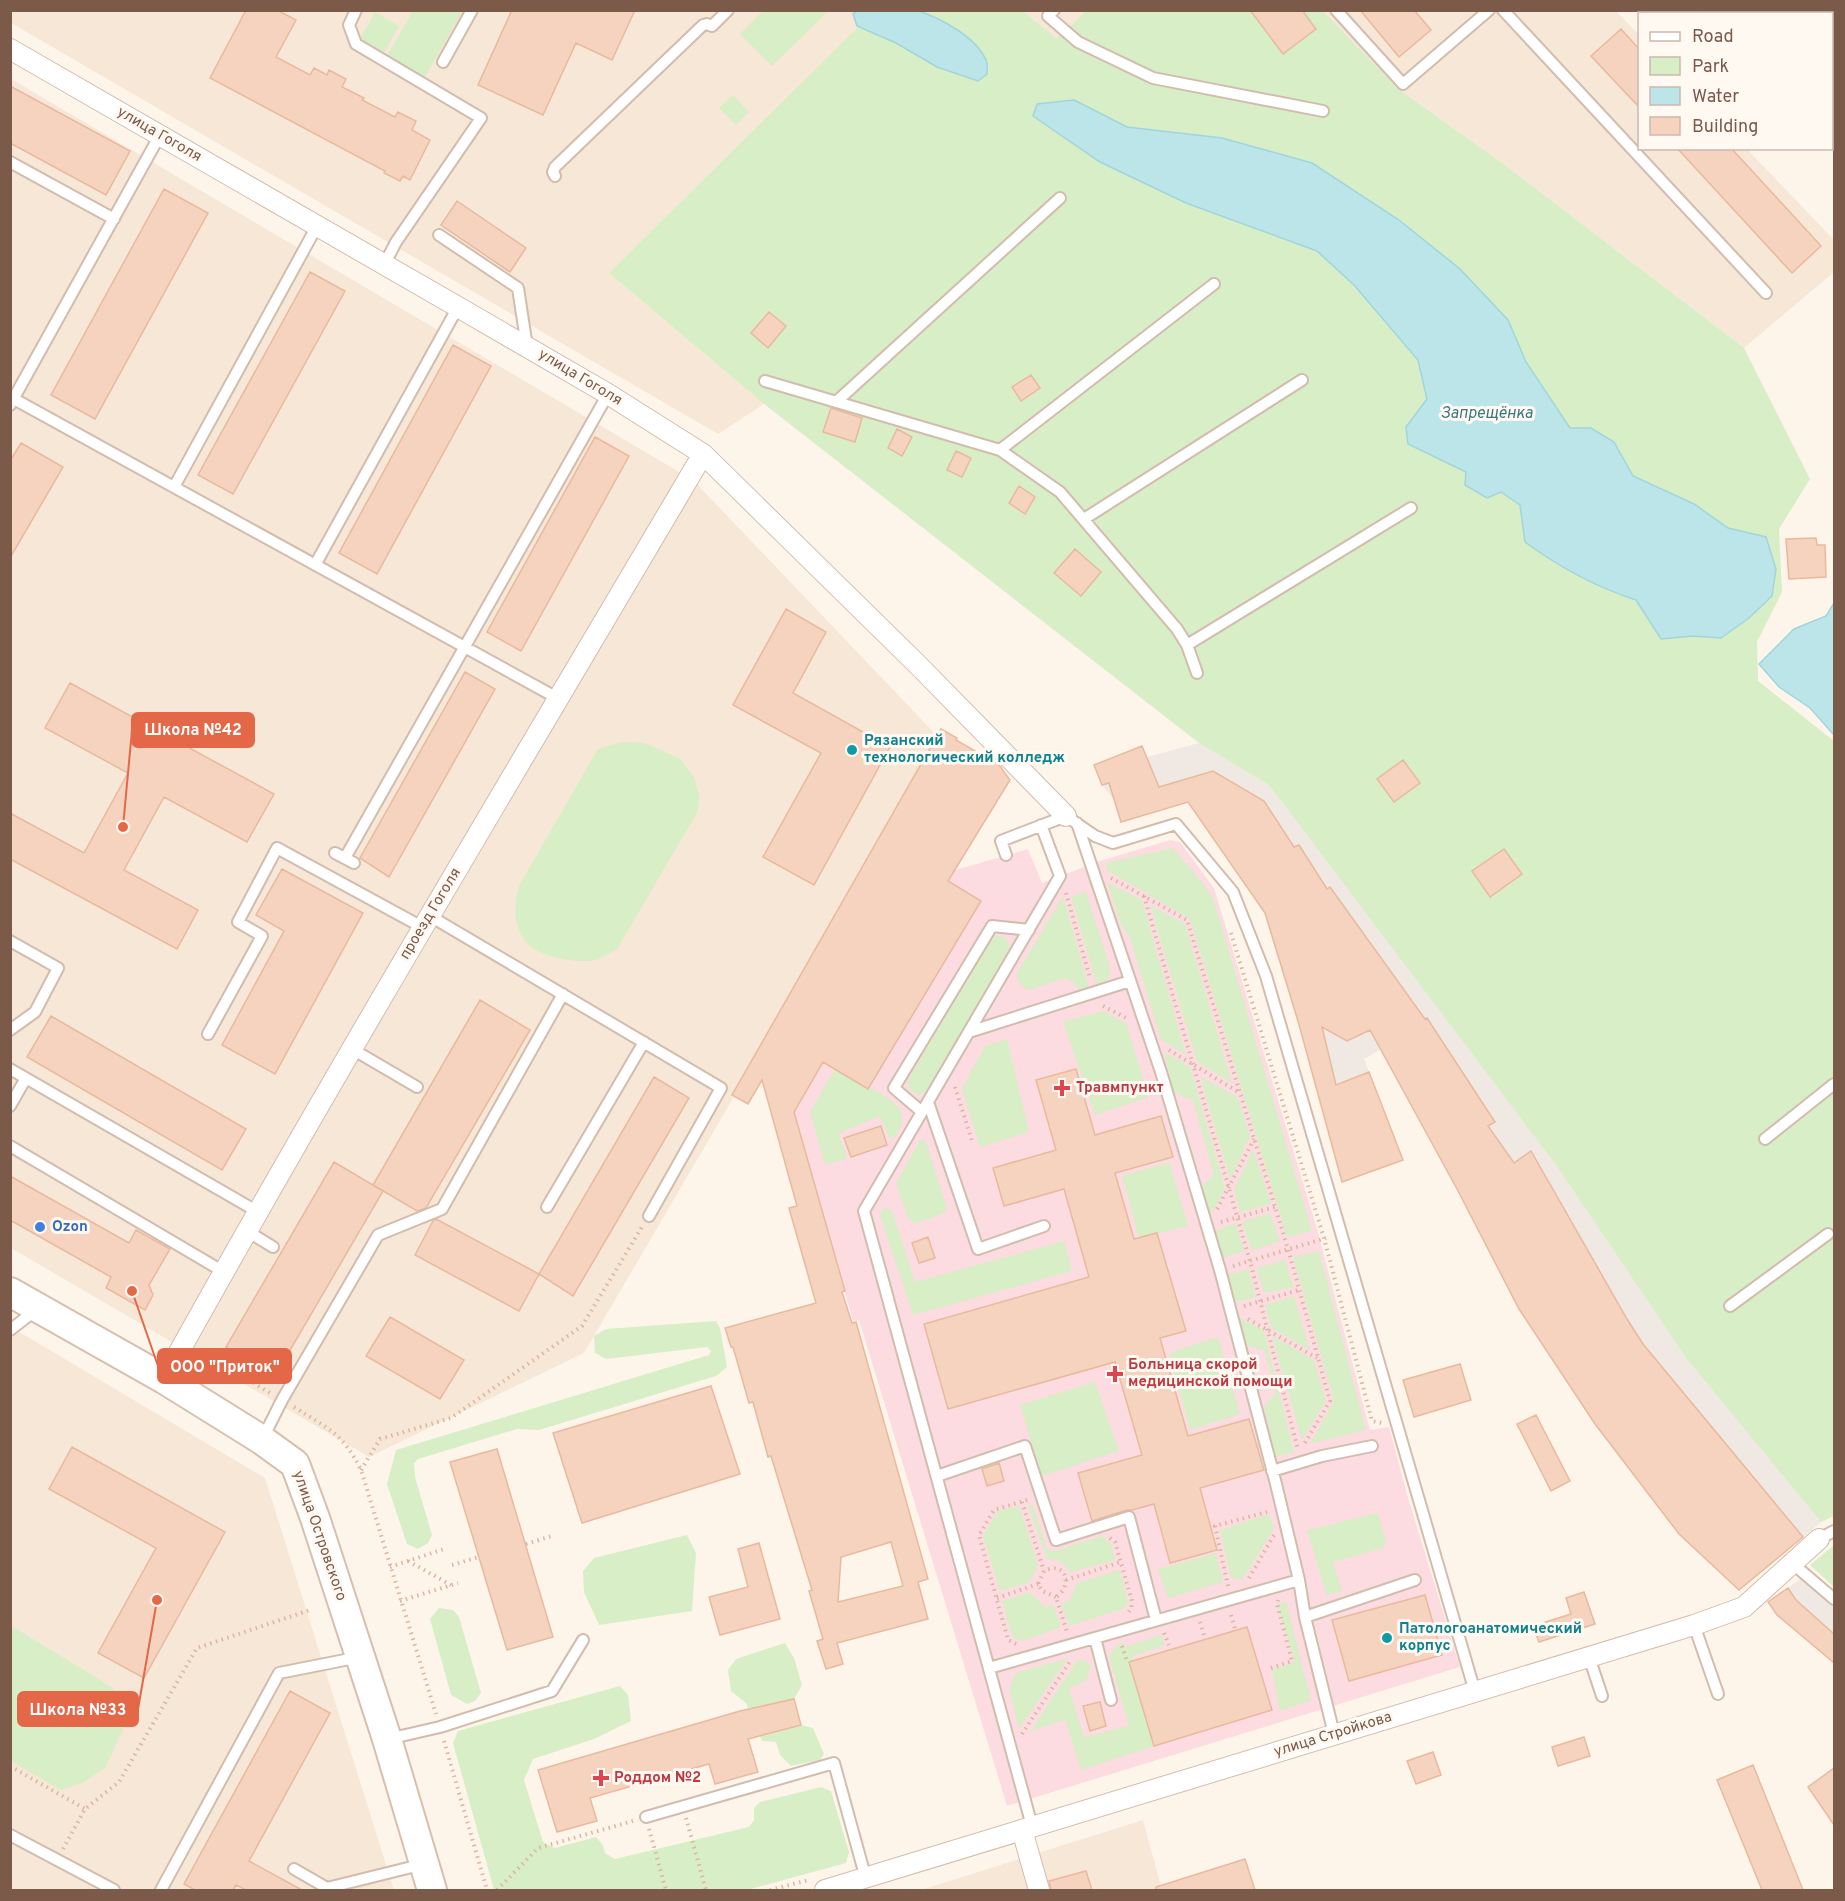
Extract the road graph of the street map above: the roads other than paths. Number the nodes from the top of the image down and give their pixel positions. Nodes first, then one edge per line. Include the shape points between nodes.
1 (356, 10) edge
2 (472, 10) edge
3 (728, 10) edge
4 (1054, 10) edge
5 (1336, 10) edge
6 (1489, 10) edge
7 (1503, 10) edge
8 (10, 49) edge
9 (443, 62) dead end
10 (1323, 111) dead end
11 (160, 135) junction
12 (10, 162) edge
13 (555, 176) dead end
14 (1060, 198) dead end
15 (114, 219) junction
16 (317, 226) junction
17 (439, 235) dead end
18 (384, 265) junction
19 (1214, 284) dead end
20 (1766, 293) dead end
21 (458, 306) junction
22 (527, 347) junction
23 (1302, 380) dead end
24 (765, 381) dead end
25 (608, 394) junction
26 (12, 402) edge
27 (836, 402) junction
28 (1000, 450) junction
29 (703, 454) junction
30 (174, 487) junction
31 (1411, 508) dead end
32 (1084, 519) junction
33 (315, 565) junction
34 (1187, 645) junction
35 (464, 647) junction
36 (1197, 673) dead end
37 (559, 699) junction
38 (1072, 820) junction
39 (1041, 825) junction
40 (1006, 855) dead end
41 (345, 858) dead end
42 (426, 921) junction
43 (1029, 930) junction
44 (10, 941) edge
45 (1130, 981) junction
46 (563, 994) junction
47 (10, 1030) edge
48 (969, 1032) junction
49 (208, 1034) dead end
50 (644, 1042) junction
51 (352, 1049) junction
52 (10, 1069) edge
53 (26, 1078) junction
54 (1834, 1084) edge
55 (417, 1087) dead end
56 (928, 1102) junction
57 (10, 1106) edge
58 (922, 1112) junction
59 (1765, 1139) dead end
60 (10, 1146) edge
61 (547, 1207) dead end
62 (258, 1212) junction
63 (649, 1216) road end
64 (1044, 1227) dead end
65 (247, 1231) junction
66 (1828, 1234) dead end
67 (273, 1246) dead end
68 (224, 1272) junction
69 (10, 1292) edge
70 (1730, 1306) dead end
71 (39, 1308) junction
72 (10, 1330) edge
73 (164, 1379) junction
74 (262, 1440) junction
75 (1372, 1446) dead end
76 (1272, 1471) junction
77 (936, 1476) junction
78 (1827, 1535) edge
79 (1792, 1563) junction
80 (1299, 1580) junction
81 (1415, 1580) dead end
82 (1834, 1599) edge
83 (1305, 1617) junction
84 (1156, 1620) junction
85 (1694, 1625) junction
86 (1095, 1638) junction
87 (583, 1640) dead end
88 (360, 1657) junction
89 (1589, 1657) junction
90 (989, 1668) junction
91 (1475, 1692) junction
92 (1718, 1694) dead end
93 (1602, 1696) dead end
94 (1111, 1700) dead end
95 (1334, 1734) junction
96 (387, 1739) junction
97 (646, 1817) road end
98 (1027, 1828) junction
99 (10, 1835) edge
100 (294, 1869) dead end
101 (429, 1877) edge
102 (866, 1879) junction
103 (114, 1890) edge
104 (161, 1890) edge
105 (825, 1890) edge
106 (1039, 1890) edge

1 - 18 lane via 349,25 356,44 481,118
2 - 9 lane
3 - 13 lane via 712,26 703,25 579,143 555,167
4 - 10 lane via 1048,16 1078,42 1153,78
5 - 6 lane via 1403,84
7 - 20 lane
8 - 11 street, улица Гоголя
11 - 15 lane
11 - 16 street, улица Гоголя
12 - 15 lane
14 - 27 lane
15 - 26 lane
16 - 18 street, улица Гоголя
16 - 30 lane
17 - 22 lane via 518,288
18 - 21 street, улица Гоголя
19 - 28 lane
21 - 22 street, улица Гоголя
21 - 33 lane
22 - 25 street, улица Гоголя
23 - 32 lane
24 - 27 lane
25 - 29 street, улица Гоголя
25 - 35 lane
26 - 30 lane
27 - 28 lane
28 - 32 lane via 1060,492
29 - 37 street, проезд Гоголя
29 - 38 street, улица Гоголя
30 - 33 lane
31 - 34 lane
32 - 34 lane
33 - 35 lane
34 - 36 lane
35 - 37 lane
35 - 41 lane
37 - 42 street, проезд Гоголя
38 - 39 lane
38 - 45 lane
38 - 91 lane via 1113,843 1176,824 1233,892 1266,976
39 - 40 lane via 1001,841
39 - 43 lane via 1060,876
42 - 46 lane
42 - 49 lane via 277,848 238,922 262,936
42 - 51 street, проезд Гоголя
43 - 48 lane
43 - 58 lane via 992,926 894,1088
44 - 47 lane via 58,968 34,1012
45 - 48 lane
45 - 76 lane via 1220,1270
46 - 50 lane
46 - 74 lane via 442,1209 378,1235
48 - 56 lane
50 - 61 lane
50 - 63 lane via 721,1088
51 - 55 lane
51 - 62 street, проезд Гоголя
52 - 53 lane
53 - 57 lane
53 - 62 lane
54 - 59 lane
56 - 58 lane
56 - 64 lane via 978,1249
58 - 77 lane via 864,1211
60 - 68 lane
62 - 65 street, проезд Гоголя
65 - 67 lane
65 - 68 street, проезд Гоголя
66 - 70 lane
68 - 73 street, проезд Гоголя
69 - 71 street, улица Островского
71 - 72 lane
71 - 73 street, улица Островского
73 - 74 street, улица Островского
74 - 88 street, улица Островского via 294,1464
75 - 76 lane
76 - 80 lane
77 - 84 lane via 1025,1446 1056,1540 1129,1517
77 - 90 lane
78 - 79 street, улица Стройкова
79 - 82 lane
79 - 85 street, улица Стройкова via 1744,1607
80 - 83 lane
80 - 84 lane
81 - 83 lane
83 - 95 lane
84 - 86 lane
85 - 89 street, улица Стройкова
85 - 92 lane
86 - 90 lane
86 - 94 lane
87 - 96 lane via 552,1691 440,1727
88 - 96 street, улица Островского
88 - 104 lane via 279,1673
89 - 91 street, улица Стройкова
89 - 93 lane
90 - 98 lane
91 - 95 street, улица Стройкова
95 - 98 street, улица Стройкова
96 - 101 street, улица Островского
97 - 102 lane via 834,1763
98 - 102 street, улица Стройкова
98 - 106 street
99 - 103 lane
100 - 101 lane via 327,1888
102 - 105 street, улица Стройкова

